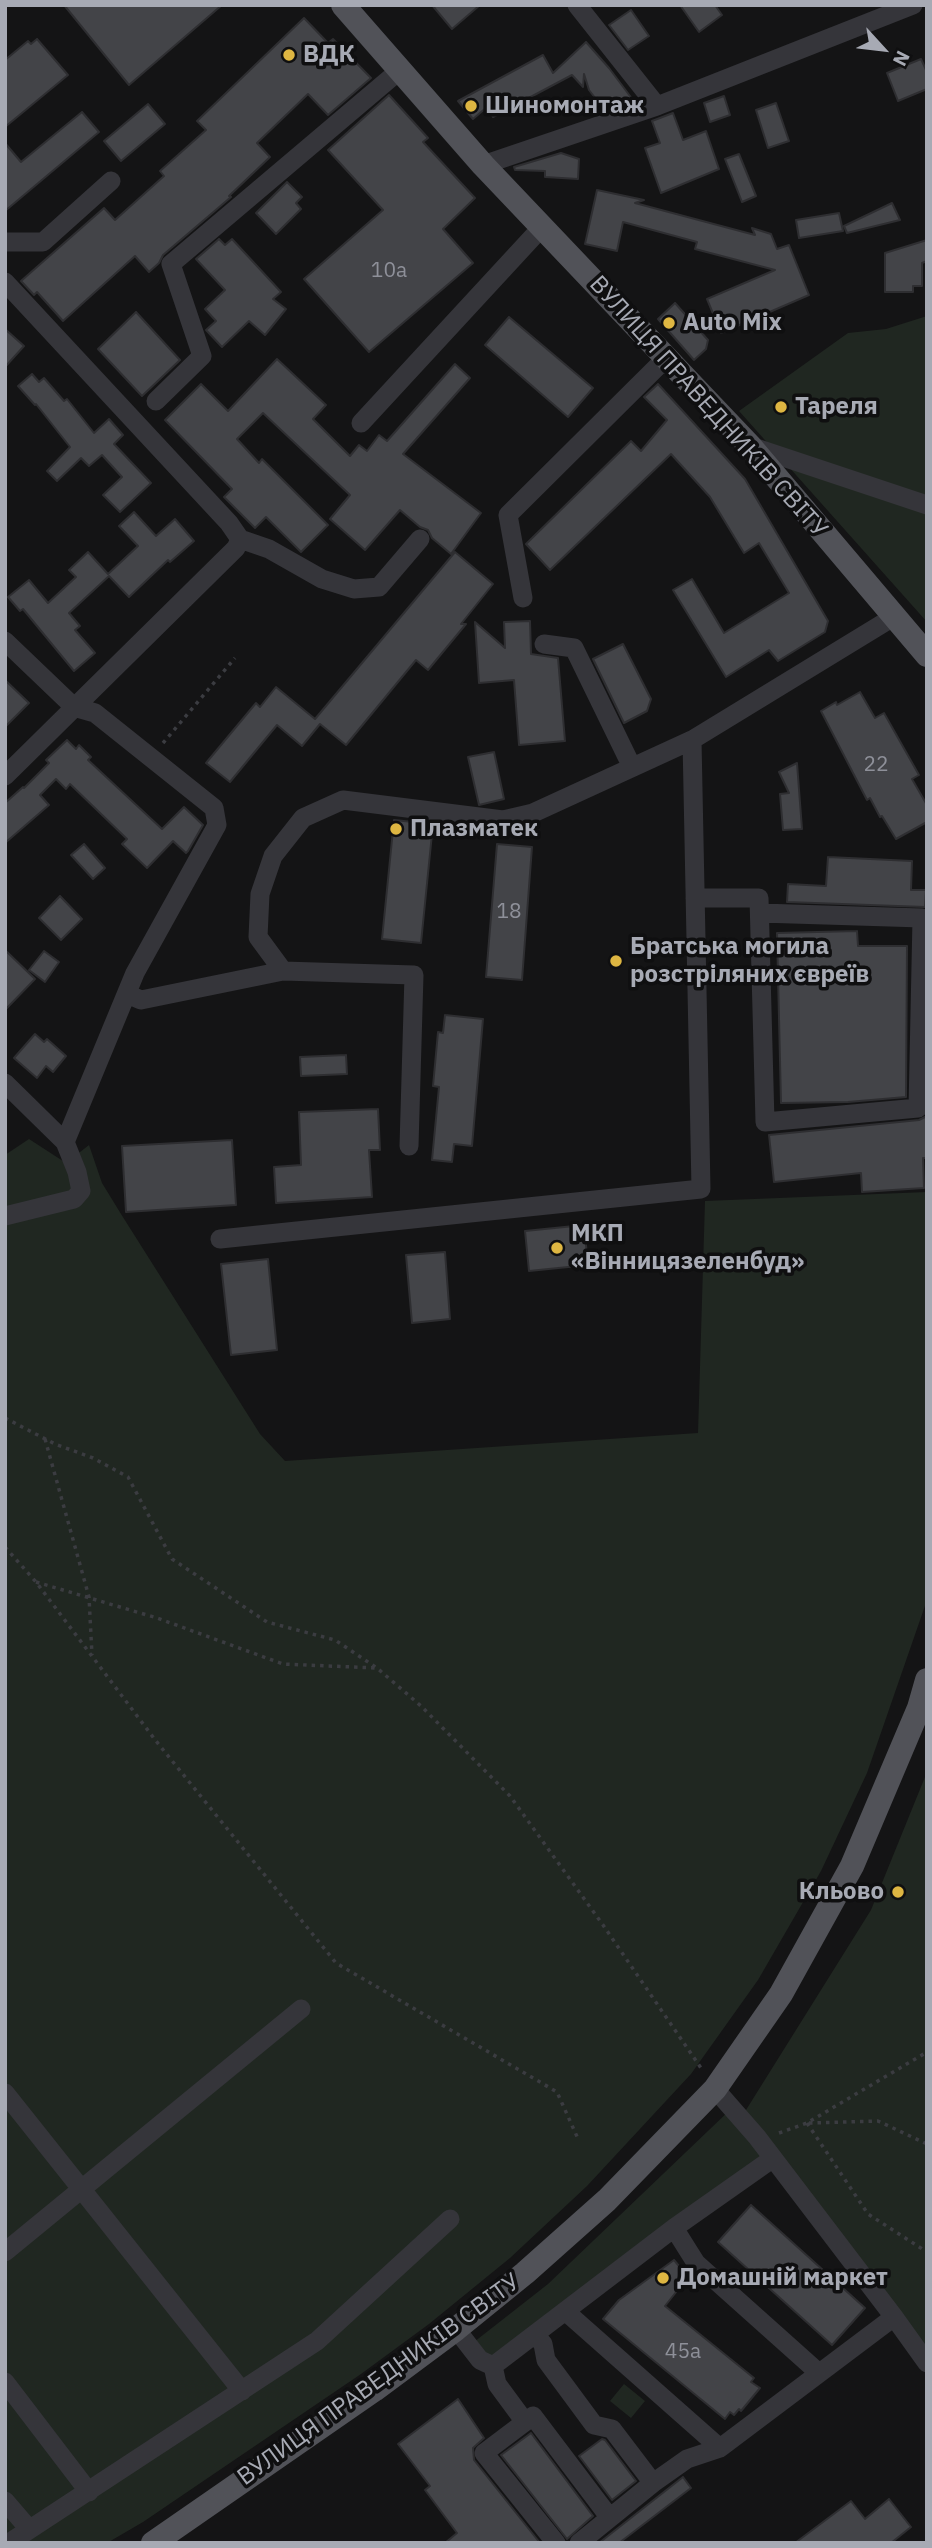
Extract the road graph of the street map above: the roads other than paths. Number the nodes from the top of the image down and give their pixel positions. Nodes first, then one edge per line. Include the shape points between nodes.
1 (343, 5) edge
2 (577, 5) edge
3 (914, 5) edge
4 (400, 70) junction
5 (657, 106) junction
6 (483, 165) junction
7 (111, 181) dead end
8 (542, 227) junction
9 (5, 242) edge
10 (5, 282) edge
11 (666, 358) junction
12 (156, 401) dead end
13 (361, 423) dead end
14 (750, 446) junction
15 (927, 505) edge
16 (240, 539) junction
17 (420, 539) dead end
18 (523, 598) dead end
19 (895, 616) junction
20 (5, 641) edge
21 (544, 644) dead end
22 (927, 655) edge
23 (74, 707) junction
24 (692, 740) junction
25 (632, 767) junction
26 (5, 776) edge
27 (695, 898) junction
28 (760, 913) junction
29 (283, 971) junction
30 (127, 994) junction
31 (5, 1083) edge
32 (65, 1142) junction
33 (409, 1146) dead end
34 (5, 1216) edge
35 (220, 1238) dead end
36 (927, 1680) edge
37 (301, 2009) dead end
38 (715, 2089) junction
39 (5, 2093) edge
40 (772, 2158) junction
41 (81, 2190) junction
42 (450, 2218) dead end
43 (674, 2228) junction
44 (5, 2252) edge
45 (565, 2311) junction
46 (894, 2317) junction
47 (456, 2329) junction
48 (535, 2334) junction
49 (927, 2363) edge
50 (493, 2366) junction
51 (819, 2373) junction
52 (5, 2382) edge
53 (242, 2390) junction
54 (525, 2422) junction
55 (720, 2448) junction
56 (653, 2483) junction
57 (89, 2492) junction
58 (5, 2501) edge
59 (610, 2518) junction
60 (29, 2529) junction
61 (9, 2543) edge
62 (153, 2543) edge
63 (556, 2543) edge
64 (579, 2543) edge

1 - 4 main road, ВУЛИЦЯ ПРАВЕДНИКІВ СВІТУ
2 - 5 street
3 - 5 street
4 - 6 main road, ВУЛИЦЯ ПРАВЕДНИКІВ СВІТУ
4 - 12 street via 171,264 202,356
5 - 6 street
6 - 8 main road, ВУЛИЦЯ ПРАВЕДНИКІВ СВІТУ
7 - 9 street via 43,242
8 - 11 main road, ВУЛИЦЯ ПРАВЕДНИКІВ СВІТУ
8 - 13 street
10 - 16 street
11 - 14 main road, ВУЛИЦЯ ПРАВЕДНИКІВ СВІТУ
11 - 18 street via 508,515
14 - 15 street
14 - 19 main road, ВУЛИЦЯ ПРАВЕДНИКІВ СВІТУ
16 - 17 street via 269,549 322,579 354,589 379,587
16 - 23 street
19 - 22 main road, ВУЛИЦЯ ПРАВЕДНИКІВ СВІТУ
19 - 24 street
20 - 23 street
21 - 25 street via 574,648
23 - 26 street
23 - 30 street via 95,713 214,808 217,825
24 - 25 street
24 - 27 street
25 - 29 street via 533,813 503,820 343,800 303,818 274,856 260,894 258,937
27 - 28 street via 759,898
27 - 35 street via 701,1189
28 - 28 street via 922,918 918,1108 765,1122
29 - 30 street via 141,1000
29 - 33 street via 414,975
30 - 32 street
31 - 32 street
32 - 34 street via 81,1191 74,1199
36 - 38 main road, ВУЛИЦЯ ПРАВЕДНИКІВ СВІТУ via 852,1866 781,1994
37 - 41 street
38 - 40 street
38 - 47 main road, ВУЛИЦЯ ПРАВЕДНИКІВ СВІТУ via 607,2200
39 - 41 street
40 - 43 street
40 - 46 street
41 - 44 street
41 - 53 street
42 - 53 street via 317,2341
43 - 45 street
43 - 51 street via 696,2263
45 - 48 street
45 - 55 street
46 - 49 street
46 - 51 street
47 - 50 street via 480,2360
47 - 62 main road, ВУЛИЦЯ ПРАВЕДНИКІВ СВІТУ
48 - 50 street
48 - 56 street via 546,2360 594,2425 612,2429
50 - 54 street via 496,2384
51 - 55 street
52 - 57 street
53 - 57 street
54 - 59 street via 533,2416
54 - 63 street via 484,2454
55 - 56 street via 687,2459
56 - 59 street
57 - 60 street
58 - 60 street
59 - 64 street
60 - 61 street

